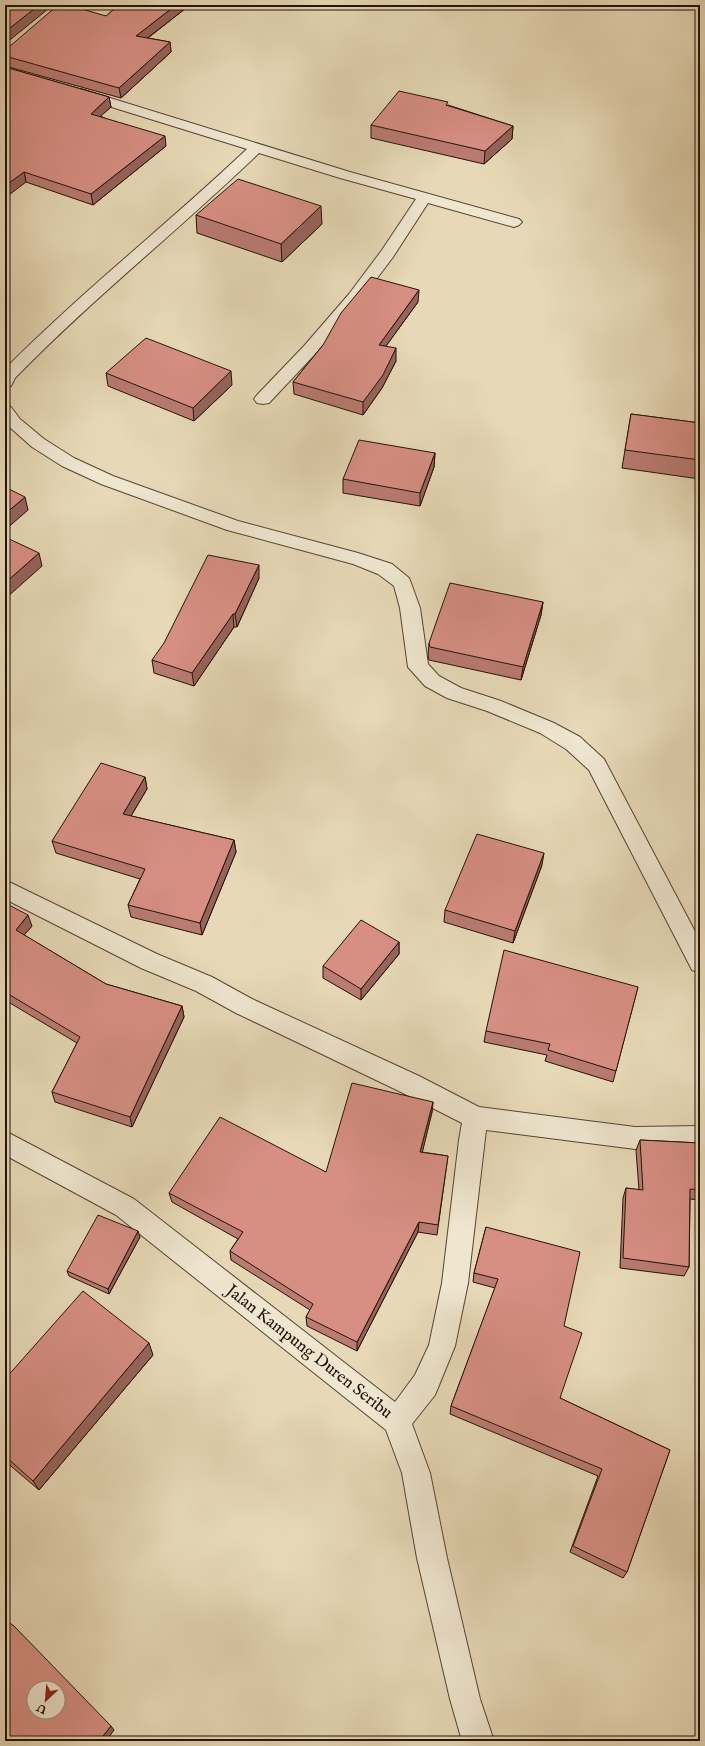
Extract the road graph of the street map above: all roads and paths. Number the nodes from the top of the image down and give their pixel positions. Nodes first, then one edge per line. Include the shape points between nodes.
1 (72, 90) edge
2 (256, 148) junction
3 (424, 198) junction
4 (514, 222) dead end
5 (5, 382) edge
6 (263, 399) dead end
7 (5, 411) edge
8 (5, 889) edge
9 (700, 963) edge
10 (476, 1118) junction
11 (700, 1137) edge
12 (5, 1142) edge
13 (397, 1421) junction
14 (478, 1741) edge

1 - 2 street
2 - 3 street
2 - 5 street via 208,194 46,337
3 - 4 street
3 - 6 street via 382,261 349,304
7 - 9 street via 14,423 38,443 68,462 106,480 233,526 385,568 402,583 410,608 418,667 432,681 454,693 547,728 573,743 597,765
8 - 10 street
10 - 11 street via 635,1138
10 - 13 street via 471,1140 455,1283 442,1346 425,1385
12 - 13 street, Jalan Kampung Duren Seribu via 125,1207
13 - 14 street, Jalan Kampung Duren Seribu via 416,1473 432,1558 465,1699

